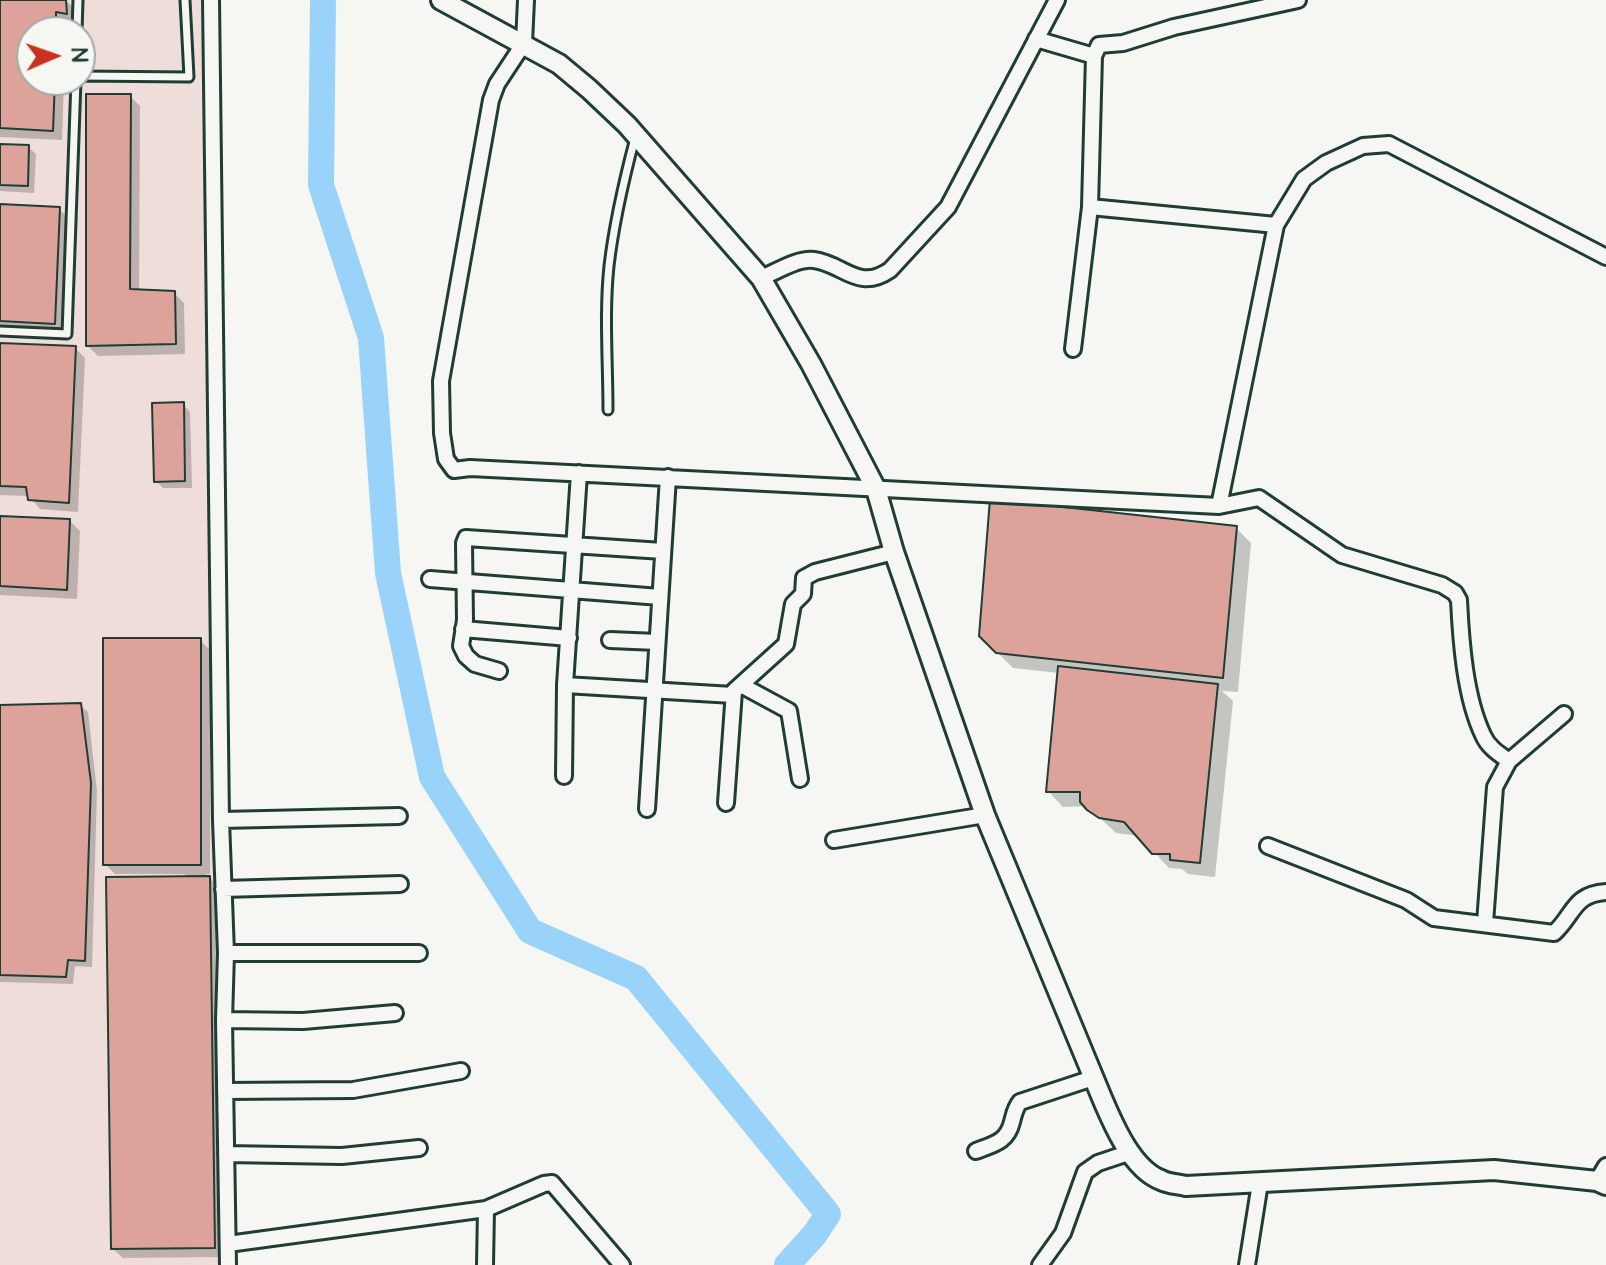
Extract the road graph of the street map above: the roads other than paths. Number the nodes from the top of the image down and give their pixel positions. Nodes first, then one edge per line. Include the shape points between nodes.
1 (185, 0) edge
2 (211, 0) edge
3 (441, 0) edge
4 (526, 0) edge
5 (1057, 0) edge
6 (1298, 0) edge
7 (1036, 39) junction
8 (524, 43) junction
9 (1094, 56) junction
10 (96, 78) edge
11 (77, 96) edge
12 (635, 135) junction
13 (1090, 207) junction
14 (1276, 225) junction
15 (1606, 257) edge
16 (761, 278) junction
17 (0, 331) edge
18 (1073, 349) dead end
19 (608, 410) dead end
20 (579, 473) junction
21 (668, 477) junction
22 (876, 489) junction
23 (1219, 506) junction
24 (575, 545) junction
25 (663, 551) junction
26 (894, 552) junction
27 (430, 579) dead end
28 (465, 582) junction
29 (572, 591) junction
30 (660, 597) junction
31 (463, 629) junction
32 (569, 638) junction
33 (610, 640) dead end
34 (657, 642) junction
35 (499, 671) dead end
36 (565, 685) junction
37 (654, 689) junction
38 (737, 690) junction
39 (1564, 714) dead end
40 (1509, 761) junction
41 (564, 776) dead end
42 (800, 779) dead end
43 (726, 803) dead end
44 (647, 809) dead end
45 (985, 815) junction
46 (399, 816) dead end
47 (221, 820) junction
48 (834, 840) dead end
49 (1268, 846) dead end
50 (400, 884) dead end
51 (223, 889) junction
52 (1606, 892) edge
53 (1485, 923) junction
54 (226, 953) junction
55 (419, 953) dead end
56 (395, 1013) dead end
57 (224, 1020) junction
58 (461, 1071) dead end
59 (1093, 1078) junction
60 (225, 1091) junction
61 (419, 1148) dead end
62 (976, 1151) dead end
63 (1131, 1152) junction
64 (226, 1154) junction
65 (1603, 1177) edge
66 (1260, 1183) junction
67 (486, 1209) junction
68 (228, 1244) junction
69 (228, 1265) edge
70 (485, 1265) edge
71 (622, 1265) edge
72 (1040, 1265) edge
73 (1247, 1265) edge

1 - 10 lane via 189,77
2 - 47 street
3 - 8 street
4 - 8 street
5 - 7 street
6 - 9 street via 1099,45
7 - 9 street
7 - 16 street via 948,207 890,270 864,279 807,260
8 - 12 street via 559,64
8 - 20 street via 491,100 441,381 442,433 446,459 454,470
9 - 13 street
11 - 17 lane via 67,334
12 - 16 street
12 - 19 lane via 609,265
13 - 14 street
13 - 18 street
14 - 15 street via 1304,179 1326,163 1363,146 1389,144
14 - 23 street
16 - 22 street
20 - 21 street
20 - 24 street
21 - 22 street
21 - 25 street
22 - 23 street
22 - 26 street
23 - 40 street via 1259,498 1342,555 1455,593 1463,666 1482,734
24 - 25 street
24 - 28 street via 466,538
24 - 29 street
25 - 30 street
26 - 38 street via 804,578 786,644
26 - 45 street
27 - 28 street
28 - 29 street
28 - 31 street
29 - 30 street
29 - 32 street
30 - 34 street
31 - 32 street
31 - 35 street via 466,656
32 - 36 street
33 - 34 street
34 - 37 street
36 - 37 street
36 - 41 street
37 - 38 street
37 - 44 street
38 - 42 street via 789,711
38 - 43 street
39 - 40 street
40 - 53 street via 1495,787
45 - 48 street
45 - 59 street
46 - 47 street
47 - 51 street
49 - 53 street via 1406,900 1434,918
50 - 51 street
51 - 54 street
52 - 53 street via 1587,895 1554,933
54 - 55 street
54 - 57 street
56 - 57 street via 303,1021
57 - 60 street
58 - 60 street via 353,1090
59 - 62 street via 1020,1102 1006,1137
59 - 63 street
60 - 64 street
61 - 64 street via 342,1156
63 - 66 street via 1159,1180 1186,1186
63 - 72 street via 1085,1172 1063,1233
64 - 68 street
65 - 66 street via 1494,1170
66 - 73 street
67 - 68 street
67 - 70 street
67 - 71 street via 552,1183
68 - 69 street

